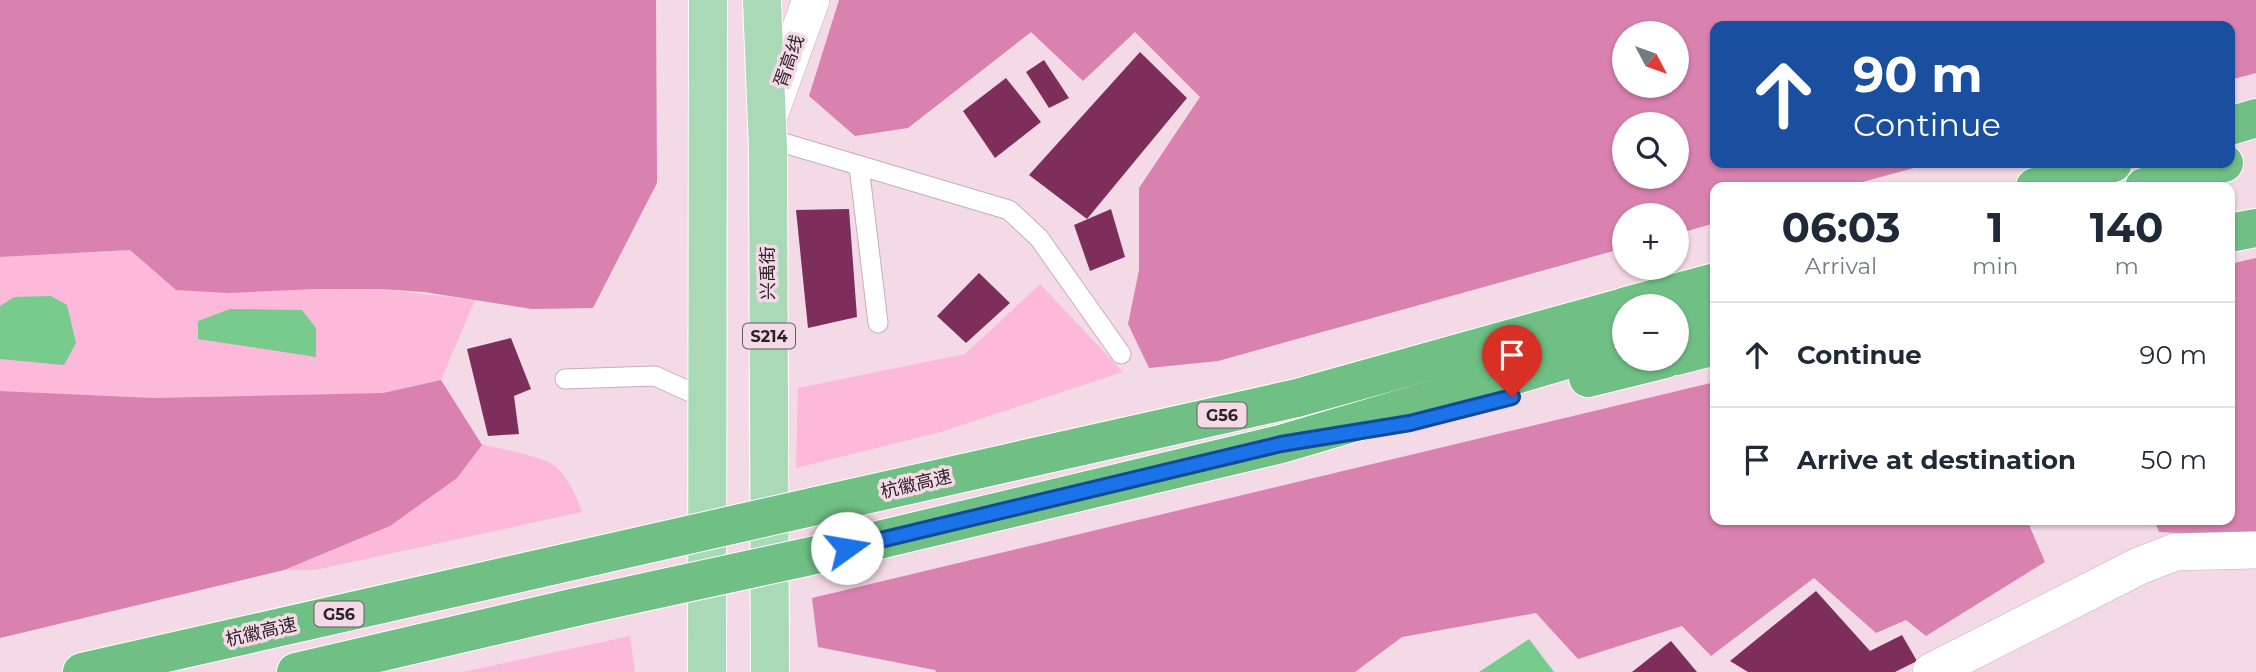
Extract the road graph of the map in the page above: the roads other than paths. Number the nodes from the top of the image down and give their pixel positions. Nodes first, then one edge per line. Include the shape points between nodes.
1 (708, 0) edge
2 (762, 0) edge
3 (811, 0) edge
4 (2256, 118) edge
5 (2235, 124) edge
6 (767, 130) junction
7 (2256, 153) edge
8 (2235, 159) edge
9 (859, 166) junction
10 (2097, 168) edge
11 (2207, 168) edge
12 (2051, 182) edge
13 (2161, 182) edge
14 (2256, 228) edge
15 (2235, 232) edge
16 (1710, 283) edge
17 (1672, 294) edge
18 (1612, 311) edge
19 (1710, 317) edge
20 (878, 323) dead end
21 (1689, 323) edge
22 (1612, 347) edge
23 (1710, 347) edge
24 (1689, 353) edge
25 (1121, 354) dead end
26 (1617, 371) edge
27 (565, 379) dead end
28 (708, 400) junction
29 (1281, 444) junction
30 (2256, 550) edge
31 (82, 672) edge
32 (296, 672) edge
33 (708, 672) edge
34 (770, 672) edge
35 (1931, 672) edge

1 - 28 main road
2 - 6 main road, 兴禹街 / S214
3 - 6 street, 胥高线
4 - 5 highway
6 - 9 lane
6 - 34 main road, 兴禹街 / S214
7 - 8 highway
9 - 20 lane
9 - 25 lane via 1009,210 1039,238
10 - 12 highway
11 - 13 highway
14 - 15 highway
16 - 17 highway, 杭徽高速 / G56
18 - 31 highway, 杭徽高速 / G56, bridge via 1297,398
19 - 21 highway
22 - 29 highway, G56
23 - 24 highway
26 - 29 highway via 1410,423
27 - 28 lane via 655,376
28 - 33 main road
29 - 32 highway, G56, bridge
30 - 35 street via 2175,552

